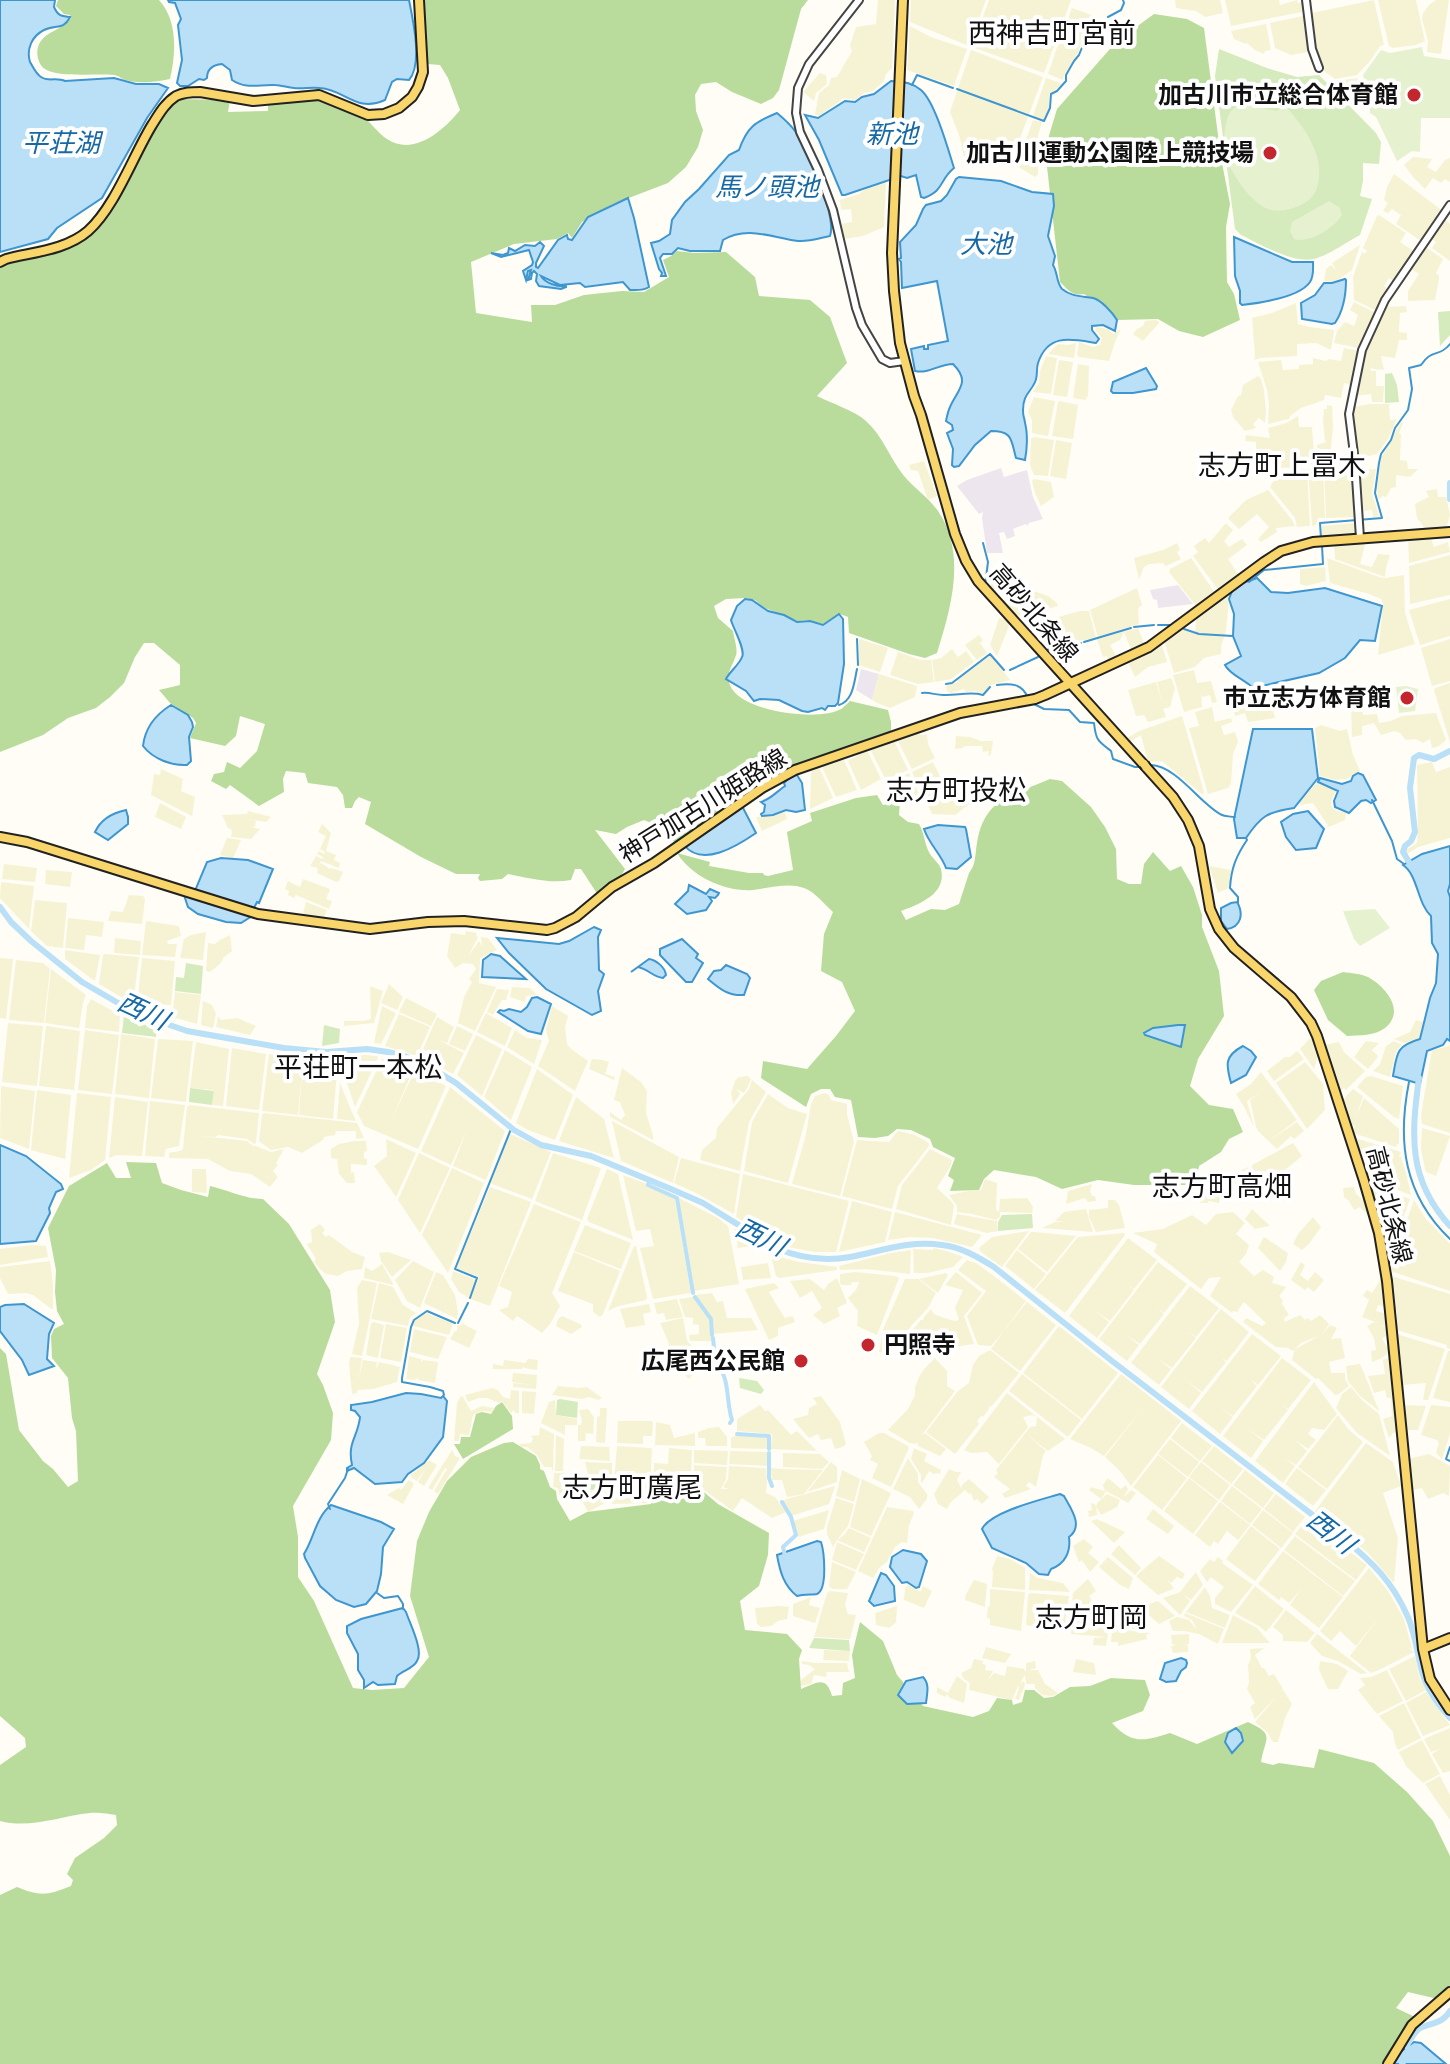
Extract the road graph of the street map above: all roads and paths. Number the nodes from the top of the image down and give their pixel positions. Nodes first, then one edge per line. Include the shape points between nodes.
1 (419, 0) edge
2 (859, 0) edge
3 (901, 0) edge
4 (1306, 0) edge
5 (1319, 68) dead end
6 (1450, 205) edge
7 (0, 262) edge
8 (902, 362) junction
9 (1450, 532) edge
10 (1360, 538) junction
11 (1069, 684) junction
12 (0, 837) edge
13 (1450, 1638) edge
14 (1423, 1649) junction
15 (1450, 1710) edge
16 (1450, 1992) edge
17 (1388, 2064) edge

1 - 7 main road via 423,72 405,104 368,115 319,95 265,101 200,92 177,96 161,110 102,216 87,232 56,247
2 - 8 street via 809,64 798,88 796,113 833,210 858,317 882,359
3 - 8 main road, 高砂北条線 via 892,253
4 - 5 street
6 - 10 street via 1381,308 1362,350 1349,414
8 - 11 main road, 高砂北条線 via 908,395 921,415 966,561
9 - 10 main road, 神戸加古川姫路線
10 - 11 main road, 神戸加古川姫路線 via 1281,551 1149,647
11 - 12 main road, 神戸加古川姫路線 via 1030,700 966,712 795,770 612,887 576,917 547,930 464,921 370,929 258,914
11 - 14 main road, 高砂北条線 via 1180,808 1199,846 1219,929 1301,1008 1325,1054 1384,1257
13 - 14 main road
14 - 15 main road, 高砂北条線 via 1430,1679
16 - 17 main road via 1412,2025

